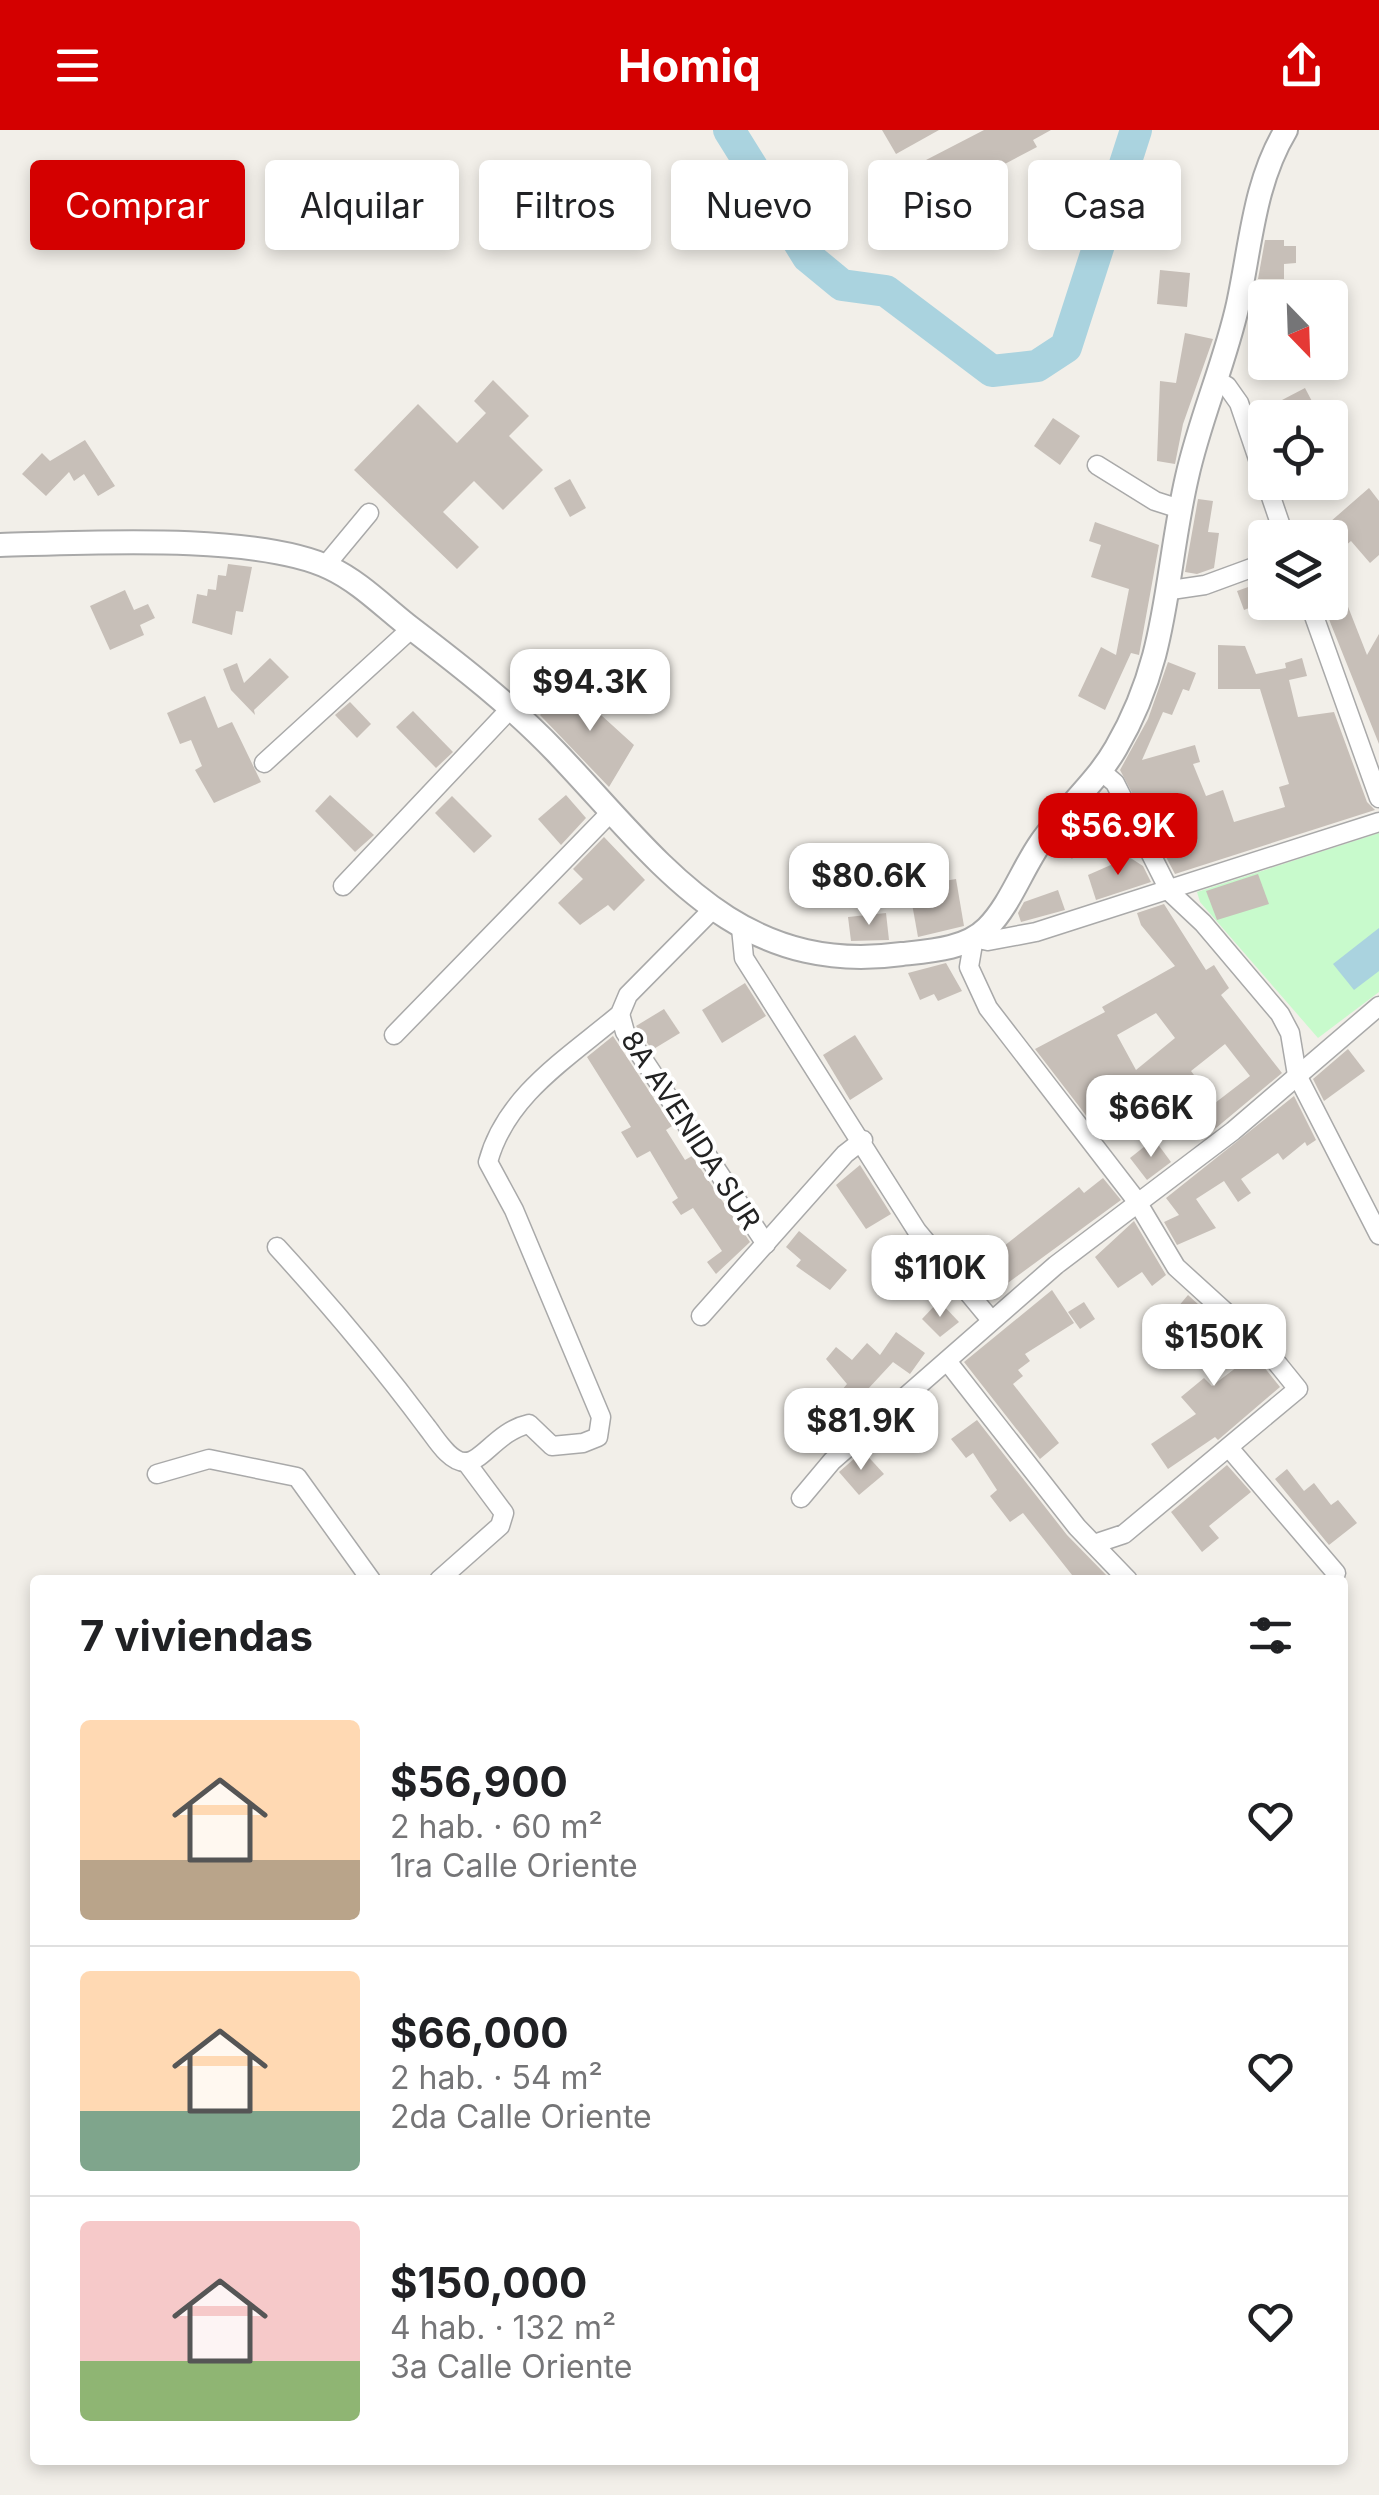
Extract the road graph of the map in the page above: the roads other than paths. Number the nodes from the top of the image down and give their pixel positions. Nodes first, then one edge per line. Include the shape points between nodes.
1 (1286, 130) edge
2 (1218, 382) junction
3 (1097, 465) dead end
4 (1180, 509) junction
5 (369, 513) dead end
6 (1279, 520) edge
7 (0, 545) edge
8 (325, 566) junction
9 (1248, 569) edge
10 (1171, 590) junction
11 (1315, 620) edge
12 (412, 628) junction
13 (511, 708) junction
14 (264, 762) dead end
15 (1101, 771) junction
16 (1379, 798) edge
17 (611, 812) junction
18 (1379, 822) edge
19 (343, 886) dead end
20 (1170, 892) junction
21 (712, 910) junction
22 (741, 928) junction
23 (974, 938) junction
24 (1379, 1006) edge
25 (620, 1014) junction
26 (394, 1034) dead end
27 (1297, 1075) junction
28 (862, 1140) junction
29 (1136, 1200) junction
30 (1379, 1235) edge
31 (766, 1244) junction
32 (276, 1247) dead end
33 (701, 1316) dead end
34 (991, 1320) junction
35 (947, 1361) junction
36 (1230, 1449) junction
37 (466, 1462) junction
38 (157, 1474) dead end
39 (800, 1498) dead end
40 (1097, 1543) junction
41 (1336, 1573) dead end
42 (367, 1575) edge
43 (445, 1575) edge
44 (1124, 1575) edge

1 - 2 street via 1260,191
2 - 4 street
2 - 6 street via 1239,404
3 - 4 street
4 - 10 street
5 - 8 street
7 - 8 street via 210,546
8 - 12 street
9 - 10 street
10 - 15 street via 1154,667
11 - 16 street
12 - 13 street
12 - 14 street
13 - 17 street
13 - 19 street
15 - 20 street via 1115,784
15 - 23 street via 1061,815 988,927
17 - 21 street
17 - 26 street
18 - 20 street
20 - 23 street via 1022,935
20 - 27 street via 1280,1014
21 - 22 street
21 - 25 street via 628,995
22 - 23 street via 829,958 904,954
22 - 28 street via 744,958
23 - 29 street via 968,968 988,1008
24 - 27 street
25 - 31 street, 8A AVENIDA SUR via 625,1032
25 - 37 street via 514,1104 488,1162 601,1416 598,1436 552,1446 529,1424 509,1428 481,1458
27 - 29 street
27 - 30 street
28 - 31 street
28 - 34 street via 918,1231
29 - 34 street
29 - 36 street via 1176,1267 1264,1347 1298,1388
31 - 33 street
32 - 37 street via 365,1343 440,1444
34 - 35 street
35 - 39 street via 832,1461
35 - 40 street via 1077,1527
36 - 40 street via 1124,1534
36 - 41 street
37 - 43 street via 504,1513 500,1526
38 - 42 street via 209,1459 297,1476
40 - 44 street

